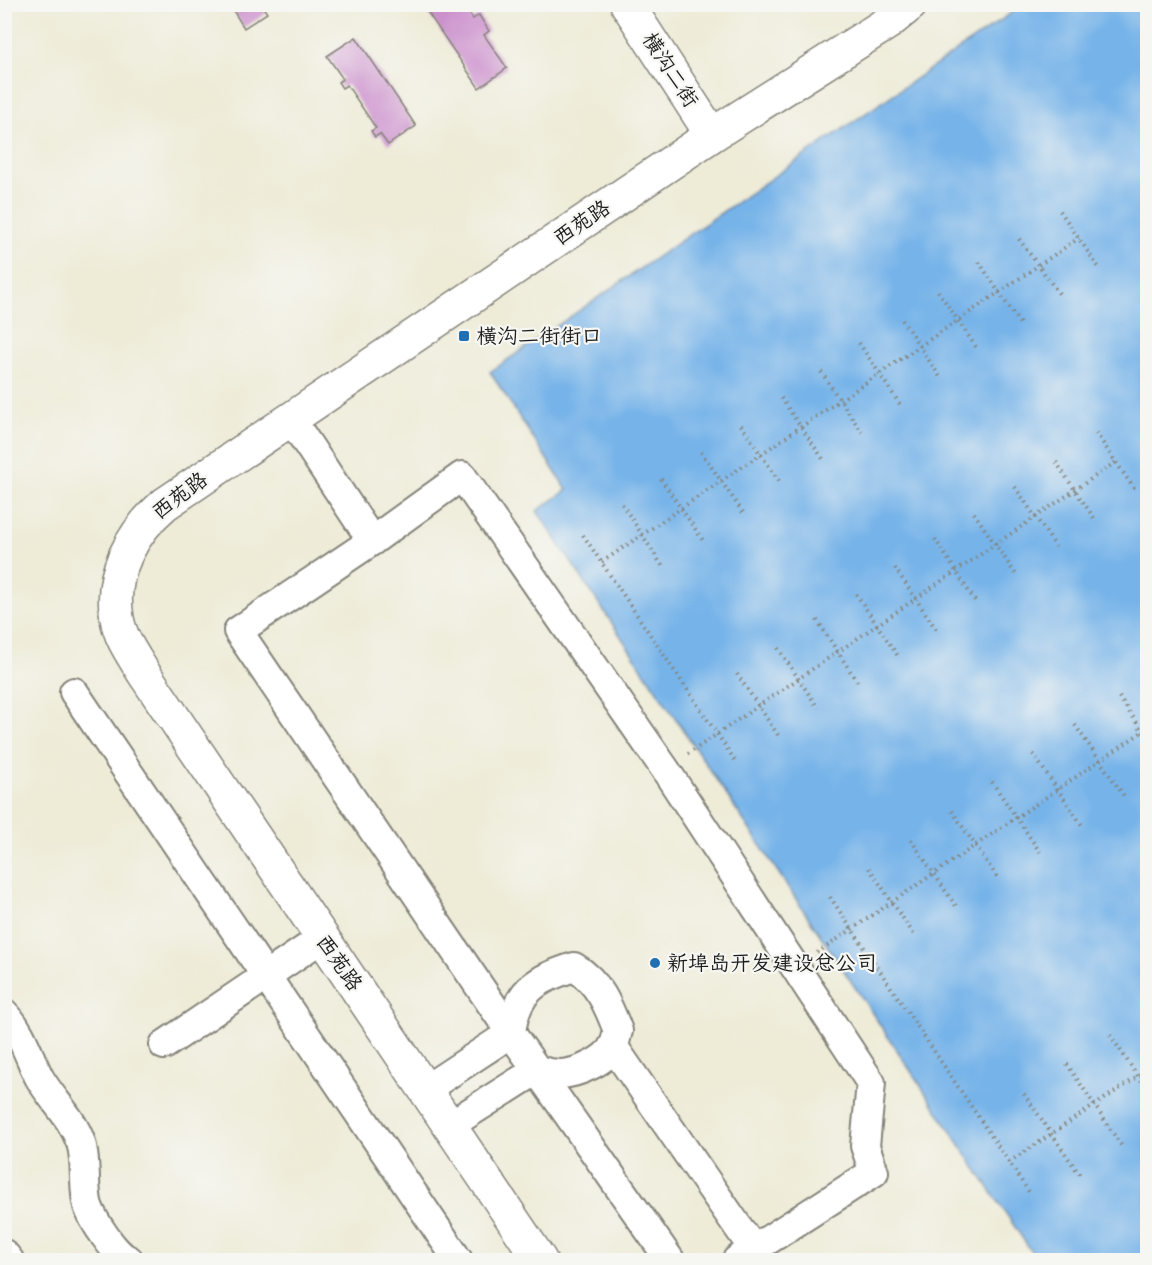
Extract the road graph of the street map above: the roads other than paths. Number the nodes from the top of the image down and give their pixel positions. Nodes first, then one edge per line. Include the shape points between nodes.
1 (627, 4) edge
2 (910, 4) edge
3 (712, 135) junction
4 (291, 419) junction
5 (372, 541) junction
6 (74, 692) dead end
7 (322, 938) junction
8 (266, 975) junction
9 (4, 1013) edge
10 (511, 1033) junction
11 (164, 1045) dead end
12 (613, 1046) junction
13 (537, 1070) junction
14 (426, 1089) junction
15 (450, 1125) junction
16 (4, 1254) edge
17 (746, 1255) edge
18 (9, 1260) edge
19 (129, 1260) edge
20 (458, 1260) edge
21 (540, 1260) edge
22 (670, 1260) edge

1 - 3 main road, 横沟二街
2 - 3 main road, 西苑路 via 889,22
3 - 4 main road, 西苑路
4 - 5 street
4 - 7 main road, 西苑路 via 165,504 142,526 118,576 117,618 126,644 143,672
5 - 10 street via 238,631
5 - 17 street via 462,476 665,769 871,1083 865,1146 874,1172
6 - 8 street
7 - 8 street
7 - 14 main road, 西苑路
8 - 11 street
8 - 20 street
9 - 19 street via 13,1022 39,1076 68,1115 81,1143 88,1206 105,1236
10 - 12 street via 513,1017 527,991 538,981 574,967 600,990 618,1031
10 - 13 street
10 - 14 street
12 - 13 street via 590,1065 574,1071 560,1074
12 - 17 street
13 - 15 street
13 - 22 street
14 - 15 main road, 西苑路
15 - 21 main road, 西苑路
16 - 18 street

